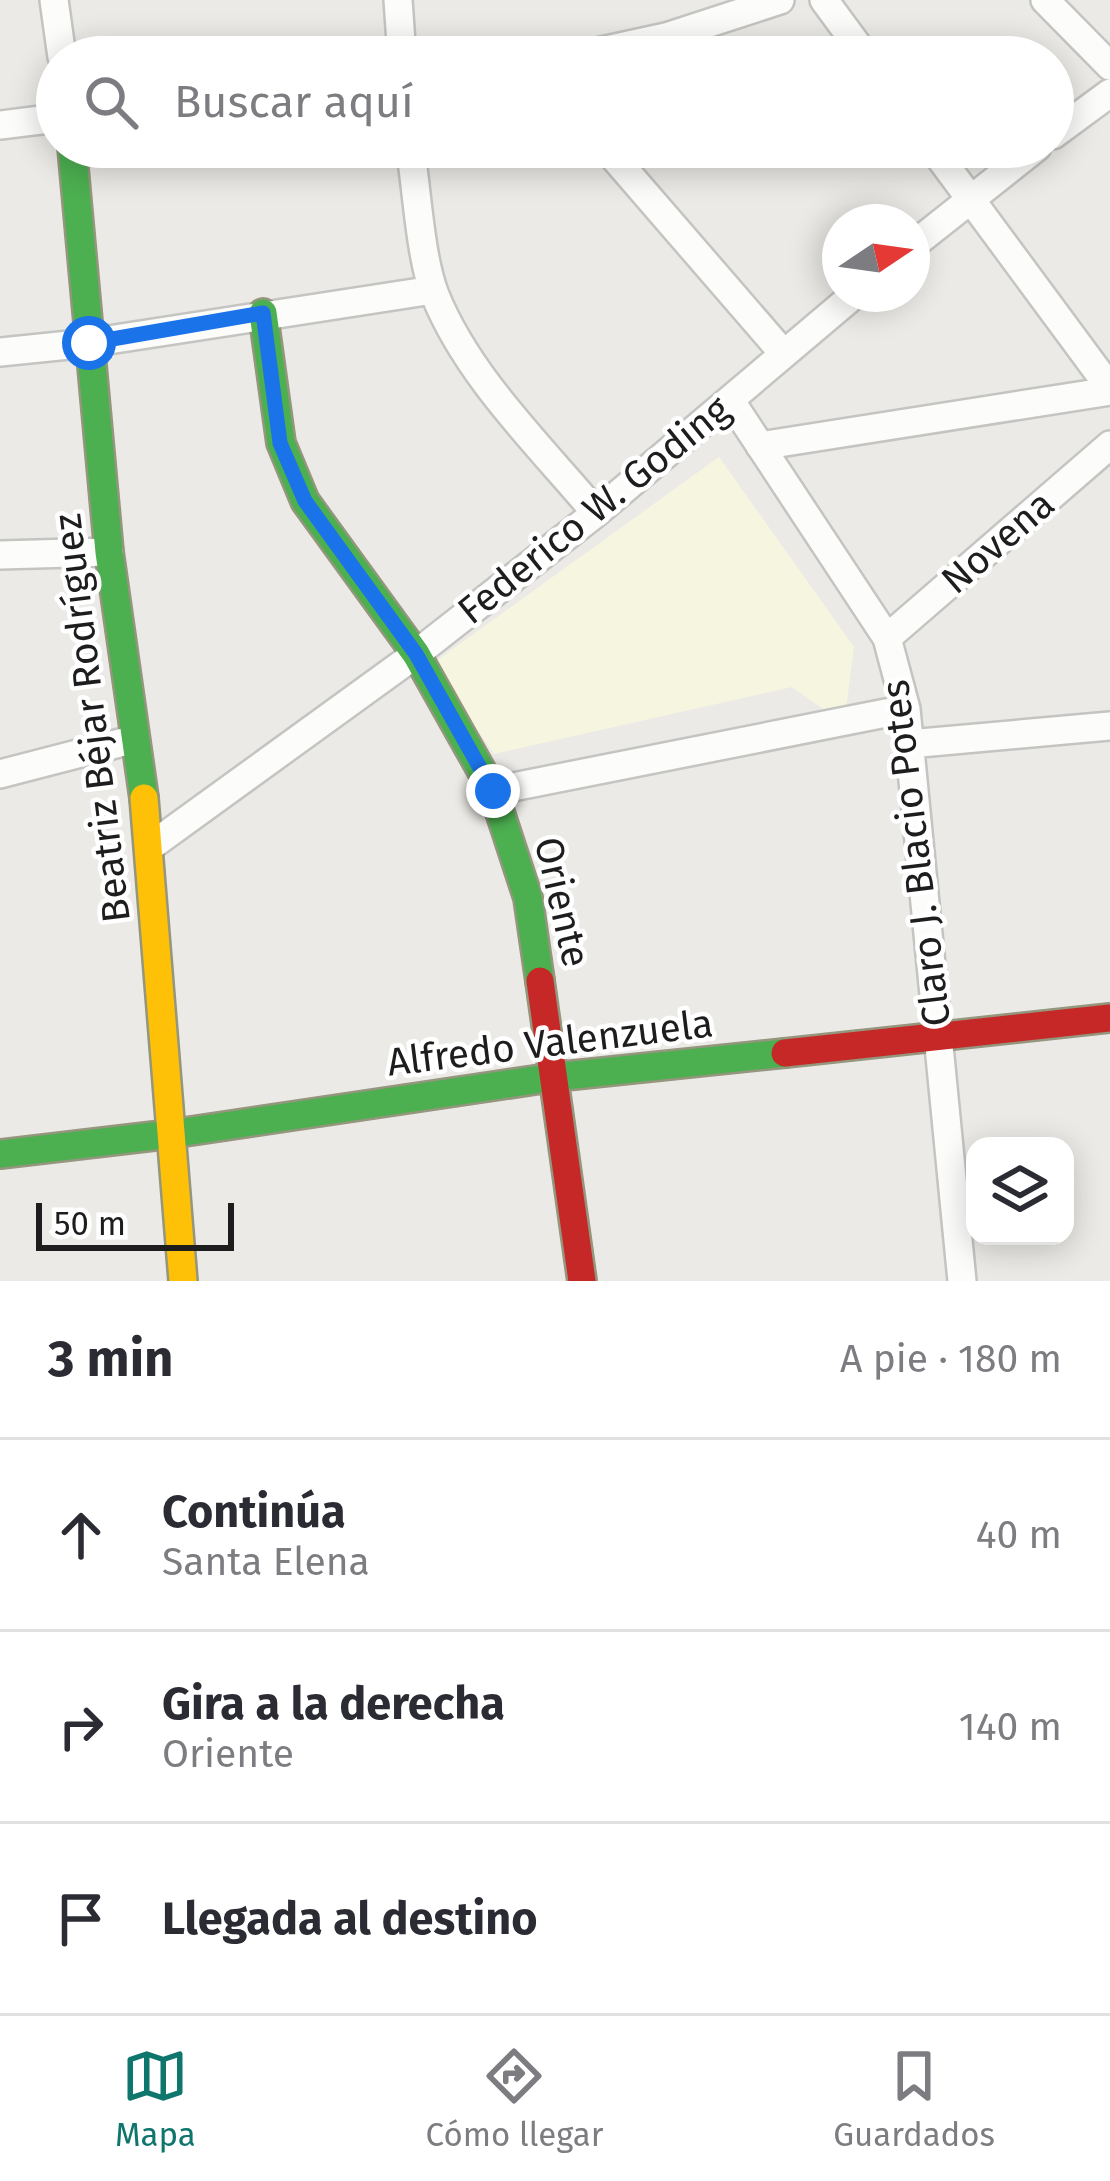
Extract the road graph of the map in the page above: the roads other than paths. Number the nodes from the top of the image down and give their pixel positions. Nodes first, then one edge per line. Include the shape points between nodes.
1 (54, 0) edge
2 (398, 0) edge
3 (780, 0) edge
4 (824, 0) edge
5 (1045, 0) edge
6 (59, 36) edge
7 (401, 36) edge
8 (671, 36) edge
9 (851, 36) edge
10 (1110, 66) edge
11 (1110, 93) edge
12 (1074, 120) edge
13 (36, 121) edge
14 (0, 125) edge
15 (74, 168) edge
16 (413, 168) edge
17 (622, 168) edge
18 (948, 168) edge
19 (1008, 168) edge
20 (969, 197) junction
21 (930, 231) edge
22 (433, 290) junction
23 (834, 312) edge
24 (263, 313) junction
25 (89, 343) junction
26 (0, 352) edge
27 (784, 354) junction
28 (1110, 390) edge
29 (730, 400) junction
30 (1110, 445) edge
31 (760, 446) junction
32 (596, 513) junction
33 (110, 552) junction
34 (0, 555) edge
35 (886, 638) junction
36 (416, 654) junction
37 (906, 709) junction
38 (1110, 727) edge
39 (135, 739) junction
40 (909, 744) junction
41 (0, 774) edge
42 (493, 791) junction
43 (151, 846) junction
44 (1110, 1018) edge
45 (939, 1039) junction
46 (555, 1077) junction
47 (171, 1134) junction
48 (0, 1154) edge
49 (183, 1281) edge
50 (582, 1281) edge
51 (962, 1281) edge

1 - 6 street
2 - 7 street
3 - 8 street
4 - 9 street
5 - 10 street
11 - 12 street
13 - 14 street
15 - 25 street, Beatriz Béjar Rodríguez
16 - 22 street
17 - 27 street
18 - 20 street
19 - 20 street
20 - 21 street
20 - 28 street
22 - 24 street
22 - 32 street via 478,370
23 - 27 street, Federico W. Goding
24 - 25 street
24 - 36 street, Oriente via 280,443 305,501
25 - 26 street
25 - 33 street, Beatriz Béjar Rodríguez
27 - 29 street, Federico W. Goding
28 - 31 street
29 - 31 street, Claro J. Blacio Potes
29 - 32 street, Federico W. Goding
30 - 35 street, Novena
31 - 35 street, Claro J. Blacio Potes
32 - 36 street, Federico W. Goding
33 - 34 street
33 - 39 street, Beatriz Béjar Rodríguez
35 - 37 street, Claro J. Blacio Potes
36 - 42 street, Oriente
36 - 43 street, Federico W. Goding
37 - 40 street, Claro J. Blacio Potes
37 - 42 street
38 - 40 street
39 - 41 street
39 - 43 street, Beatriz Béjar Rodríguez
40 - 45 street, Claro J. Blacio Potes
42 - 46 street, Oriente via 528,898
43 - 47 street, Beatriz Béjar Rodríguez
44 - 45 street, Alfredo Valenzuela
45 - 46 street, Alfredo Valenzuela
45 - 51 street, Claro J. Blacio Potes
46 - 47 street, Alfredo Valenzuela
46 - 50 street, Oriente
47 - 48 street, Alfredo Valenzuela
47 - 49 street, Beatriz Béjar Rodríguez

